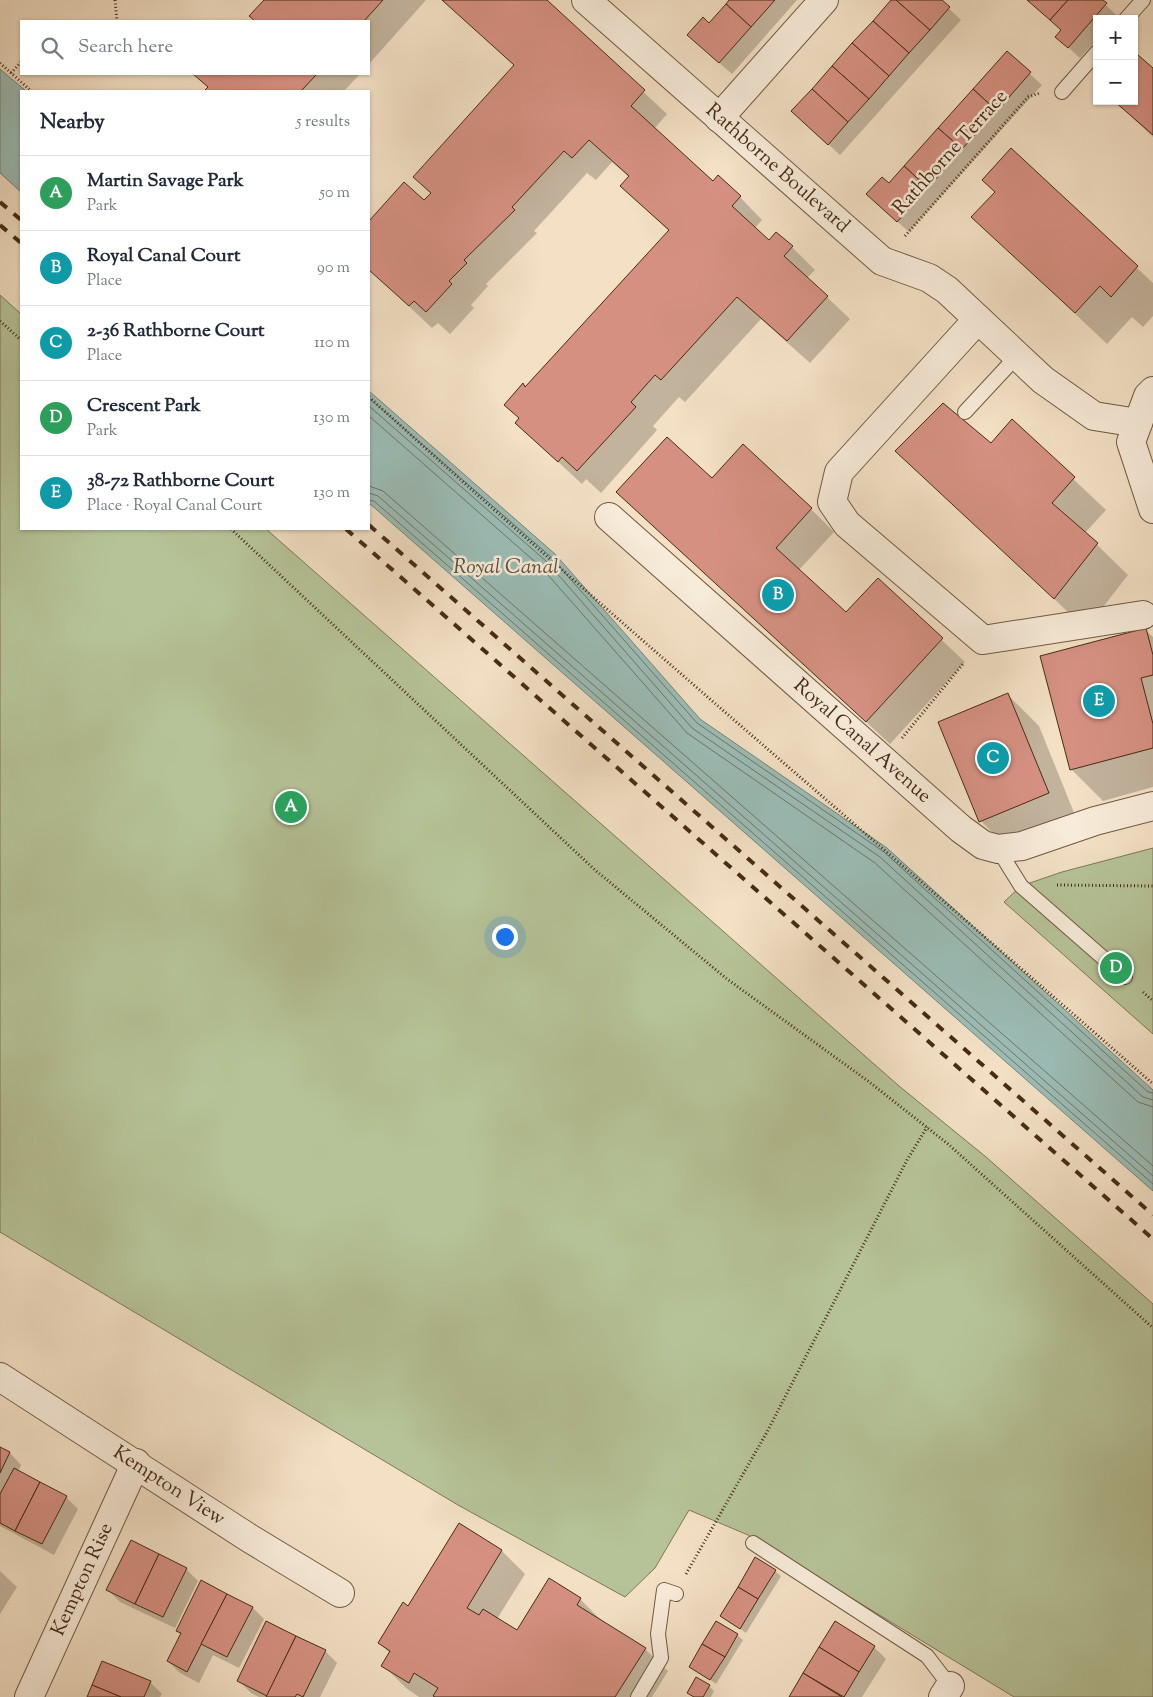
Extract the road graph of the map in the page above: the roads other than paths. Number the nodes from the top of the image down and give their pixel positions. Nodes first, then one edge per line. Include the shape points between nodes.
1 (586, 0) edge
2 (824, 0) edge
3 (1143, 0) edge
4 (1130, 15) edge
5 (1093, 57) edge
6 (1062, 92) road end
7 (719, 118) junction
8 (978, 319) junction
9 (1017, 356) junction
10 (1153, 391) edge
11 (965, 412) dead end
12 (1138, 423) junction
13 (1153, 509) edge
14 (609, 517) dead end
15 (1143, 615) dead end
16 (1153, 806) edge
17 (998, 849) junction
18 (1125, 977) dead end
19 (0, 1377) edge
20 (136, 1463) junction
21 (752, 1544) dead end
22 (340, 1593) dead end
23 (676, 1594) road end
24 (947, 1692) edge
25 (29, 1697) edge
26 (638, 1697) edge

1 - 7 street, Rathborne Boulevard
2 - 7 street
3 - 4 lane
5 - 6 lane
7 - 8 street, Rathborne Boulevard via 882,261 929,278
8 - 9 street, Rathborne Boulevard
8 - 15 street via 839,472 832,502 847,524 983,640
9 - 11 lane
9 - 12 street, Rathborne Boulevard via 1043,380 1094,416
10 - 12 street
12 - 13 street via 1131,442
14 - 17 street, Royal Canal Avenue via 961,829 983,845
16 - 17 street via 1095,821 1022,846
17 - 18 lane via 1021,886
19 - 20 street, Kempton View
20 - 22 street, Kempton View via 249,1538
20 - 25 street, Kempton Rise
21 - 24 lane via 928,1656
23 - 26 lane via 664,1590 658,1634 661,1658

